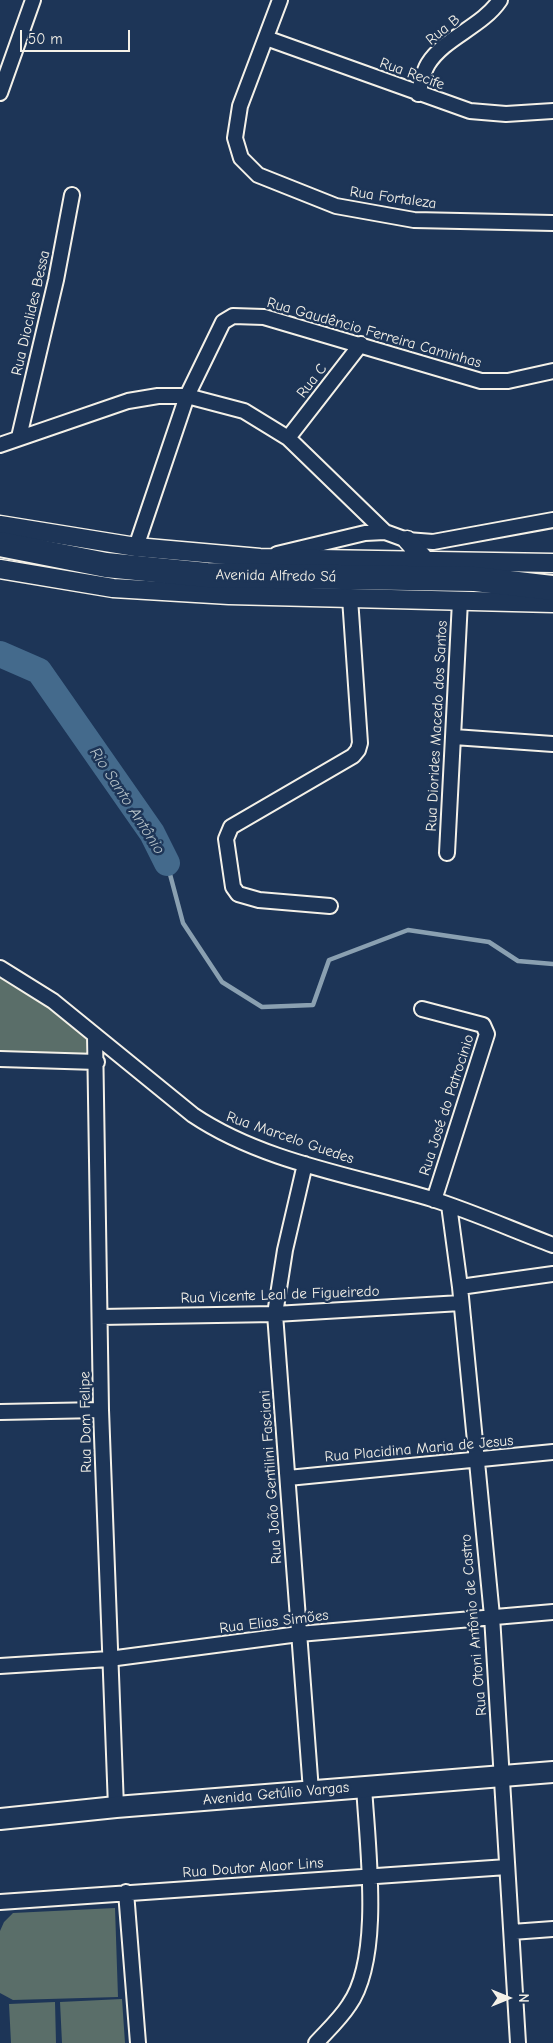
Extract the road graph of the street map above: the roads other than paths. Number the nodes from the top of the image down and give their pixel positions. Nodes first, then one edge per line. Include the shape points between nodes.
1 (33, 0) edge
2 (280, 0) edge
3 (500, 0) edge
4 (266, 38) junction
5 (0, 92) edge
6 (418, 94) junction
7 (553, 111) edge
8 (72, 195) dead end
9 (553, 223) edge
10 (361, 344) junction
11 (553, 371) edge
12 (187, 396) junction
13 (19, 437) junction
14 (288, 438) junction
15 (0, 445) edge
16 (553, 520) edge
17 (0, 524) edge
18 (385, 532) junction
19 (407, 540) junction
20 (0, 544) edge
21 (136, 547) junction
22 (260, 558) junction
23 (426, 561) junction
24 (553, 563) edge
25 (0, 569) edge
26 (553, 571) edge
27 (475, 579) junction
28 (553, 588) edge
29 (350, 598) junction
30 (460, 601) junction
31 (553, 603) edge
32 (454, 737) junction
33 (553, 744) edge
34 (447, 853) dead end
35 (330, 906) dead end
36 (0, 968) edge
37 (422, 1009) dead end
38 (95, 1036) junction
39 (0, 1059) edge
40 (96, 1062) junction
41 (305, 1164) junction
42 (434, 1200) junction
43 (449, 1205) junction
44 (553, 1245) edge
45 (553, 1274) edge
46 (460, 1287) junction
47 (461, 1302) junction
48 (275, 1314) junction
49 (100, 1317) junction
50 (101, 1410) junction
51 (0, 1412) edge
52 (553, 1452) edge
53 (476, 1459) junction
54 (288, 1478) junction
55 (553, 1612) edge
56 (492, 1616) junction
57 (299, 1634) junction
58 (109, 1659) junction
59 (0, 1666) edge
60 (553, 1772) edge
61 (502, 1774) junction
62 (364, 1786) junction
63 (311, 1791) junction
64 (116, 1807) junction
65 (0, 1819) edge
66 (507, 1867) junction
67 (369, 1877) junction
68 (126, 1892) junction
69 (0, 1902) edge
70 (553, 1929) edge
71 (512, 1932) junction
72 (138, 2043) edge
73 (316, 2043) edge
74 (518, 2043) edge

1 - 5 street
2 - 4 street
3 - 6 street, Rua B via 492,11 438,53 428,65
4 - 6 street, Rua Recife
4 - 9 street, Rua Fortaleza via 240,106 235,138 241,158 258,175 336,206 414,220
6 - 7 street, Rua Recife via 470,111 506,114
8 - 13 street, Rua Dioclides Bessa via 56,280
10 - 11 street, Rua Gaudêncio Ferreira Caminhas via 481,381 508,381
10 - 12 street, Rua Gaudêncio Ferreira Caminhas via 264,317 233,316 223,322
10 - 14 street, Rua C
12 - 13 street via 128,401
12 - 14 street via 244,411
12 - 21 street
13 - 15 street
14 - 18 street
16 - 19 street via 444,541
17 - 21 street, Avenida Alfredo Sá
18 - 19 street
18 - 22 street via 365,533
19 - 23 street
20 - 27 highway, Avenida Alfredo Sá via 106,565 207,575
21 - 22 street, Avenida Alfredo Sá
22 - 23 street, Avenida Alfredo Sá
23 - 24 street, Avenida Alfredo Sá
25 - 29 street, Avenida Alfredo Sá via 113,588
26 - 27 highway
27 - 28 highway, Avenida Alfredo Sá
29 - 30 street, Avenida Alfredo Sá
29 - 35 street via 358,750 353,756 231,827 226,839 233,887 238,894 259,900
30 - 31 street, Avenida Alfredo Sá
30 - 32 street, Rua Diorides Macedo dos Santos
32 - 33 street
32 - 34 street, Rua Diorides Macedo dos Santos
36 - 38 street, Rua Marcelo Guedes via 30,985
37 - 42 street, Rua José do Patrocinio via 484,1025 487,1034
38 - 40 street, Rua Dom Felipe
38 - 41 street, Rua Marcelo Guedes via 214,1129
39 - 40 street
40 - 49 street, Rua Dom Felipe
41 - 42 street, Rua Marcelo Guedes
41 - 48 street, Rua João Gentilini Fasciani via 285,1250
42 - 43 street, Rua Marcelo Guedes
43 - 44 street, Rua Marcelo Guedes
43 - 46 street, Rua Otoni Antônio de Castro
45 - 46 street
46 - 47 street, Rua Otoni Antônio de Castro
47 - 48 street, Rua Vicente Leal de Figueiredo
47 - 53 street, Rua Otoni Antônio de Castro
48 - 49 street, Rua Vicente Leal de Figueiredo
48 - 54 street, Rua João Gentilini Fasciani
49 - 50 street, Rua Dom Felipe
50 - 51 street
50 - 58 street, Rua Dom Felipe
52 - 53 street, Rua Placidina Maria de Jesus
53 - 54 street, Rua Placidina Maria de Jesus
53 - 56 street, Rua Otoni Antônio de Castro
54 - 57 street, Rua João Gentilini Fasciani
55 - 56 street, Rua Elias Simões
56 - 57 street, Rua Elias Simões
56 - 61 street, Rua Otoni Antônio de Castro
57 - 58 street, Rua Elias Simões
57 - 63 street, Rua João Gentilini Fasciani
58 - 59 street, Rua Elias Simões
58 - 64 street, Rua Dom Felipe
60 - 61 main road, Avenida Getúlio Vargas
61 - 62 main road, Avenida Getúlio Vargas
61 - 66 street, Rua Otoni Antônio de Castro
62 - 63 main road, Avenida Getúlio Vargas
62 - 67 street
63 - 64 main road, Avenida Getúlio Vargas
64 - 65 main road, Avenida Getúlio Vargas
66 - 67 street, Rua Doutor Alaor Lins
66 - 71 street, Rua Otoni Antônio de Castro
67 - 68 street, Rua Doutor Alaor Lins
67 - 73 street via 369,1932 363,1973 350,2004
68 - 69 street, Rua Doutor Alaor Lins
68 - 72 street
70 - 71 street
71 - 74 street, Rua Otoni Antônio de Castro

